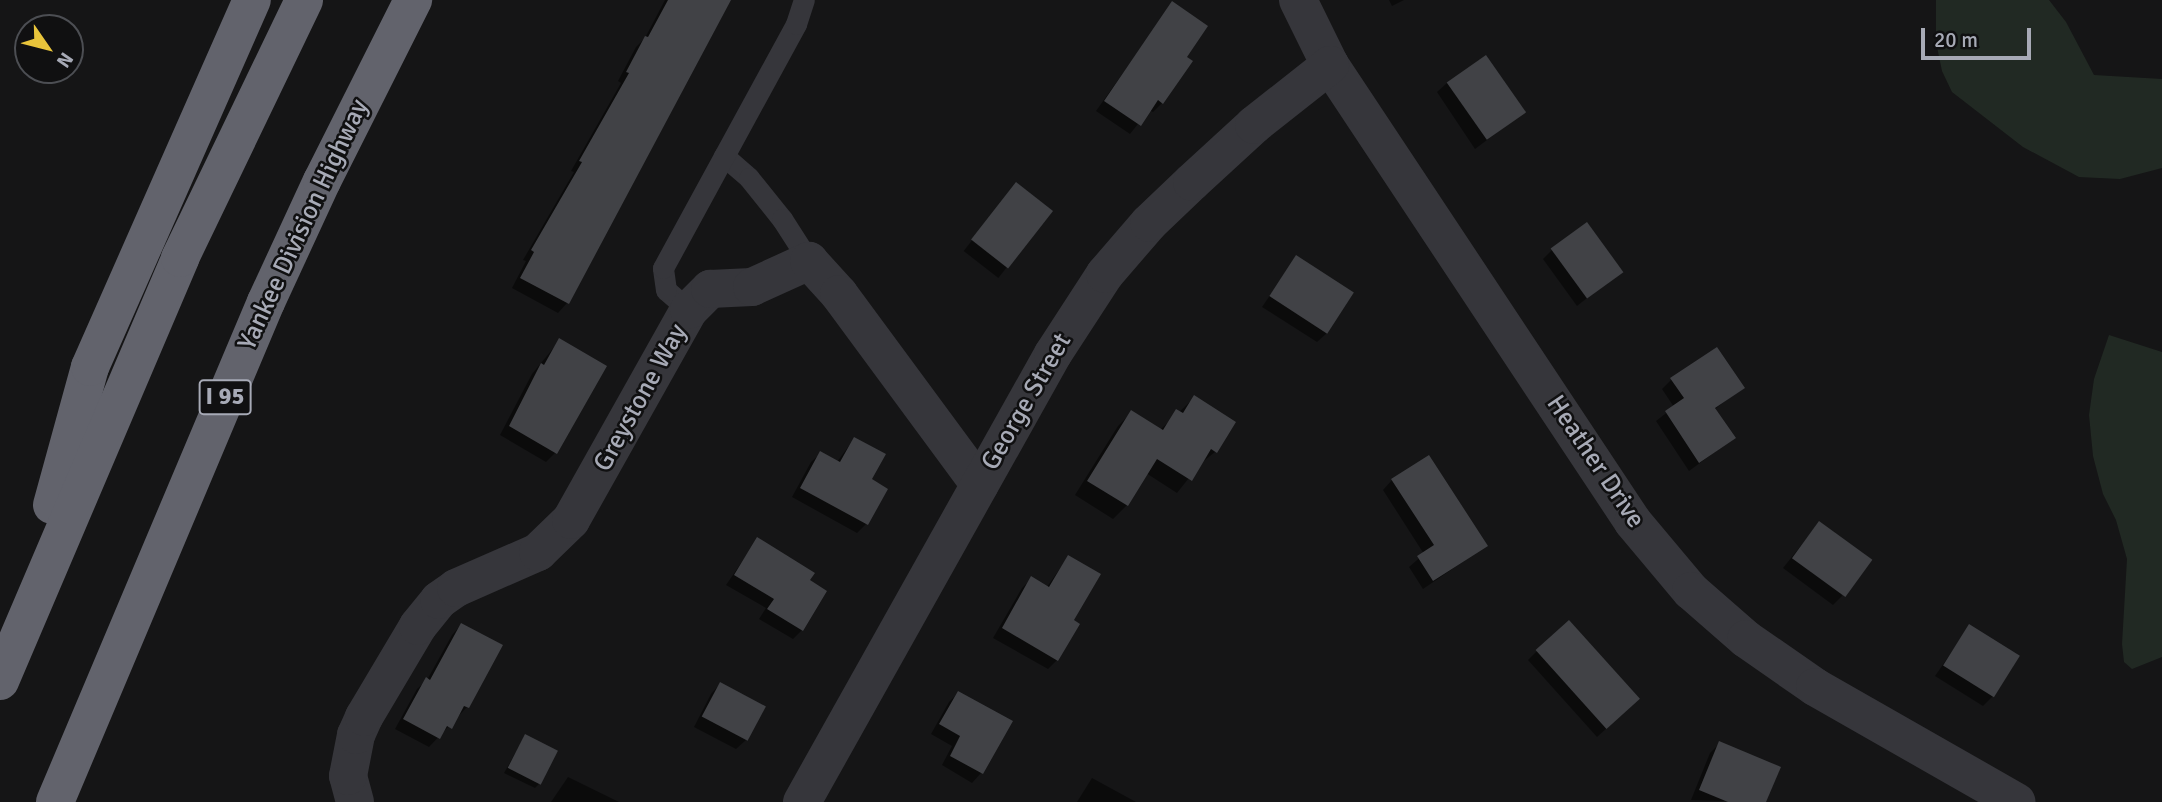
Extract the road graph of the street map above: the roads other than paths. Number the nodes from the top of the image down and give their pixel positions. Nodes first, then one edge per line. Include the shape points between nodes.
1 (252, 0) edge
2 (304, 0) edge
3 (413, 0) edge
4 (804, 0) edge
5 (1298, 0) edge
6 (1330, 65) junction
7 (724, 156) junction
8 (809, 261) junction
9 (689, 310) junction
10 (980, 485) junction
11 (6, 666) edge
12 (353, 799) edge
13 (55, 802) edge
14 (802, 802) edge
15 (2017, 802) edge

1 - 11 highway via 90,368
2 - 11 highway via 180,258
3 - 13 highway, Yankee Division Highway / I 95 via 266,302
4 - 7 lane via 796,24
5 - 6 street, Heather Drive
6 - 10 street, George Street via 1254,125 1128,245 1067,332
6 - 15 street, Heather Drive via 1633,522 1691,591 1746,639 1815,687
7 - 8 lane via 749,178
7 - 9 lane via 663,268 666,290
8 - 9 street, Greystone Way via 752,288 710,289
8 - 10 street via 839,294
9 - 12 street, Greystone Way via 571,520 538,552 456,588 439,600 418,626 356,735 348,764
10 - 14 street, George Street

